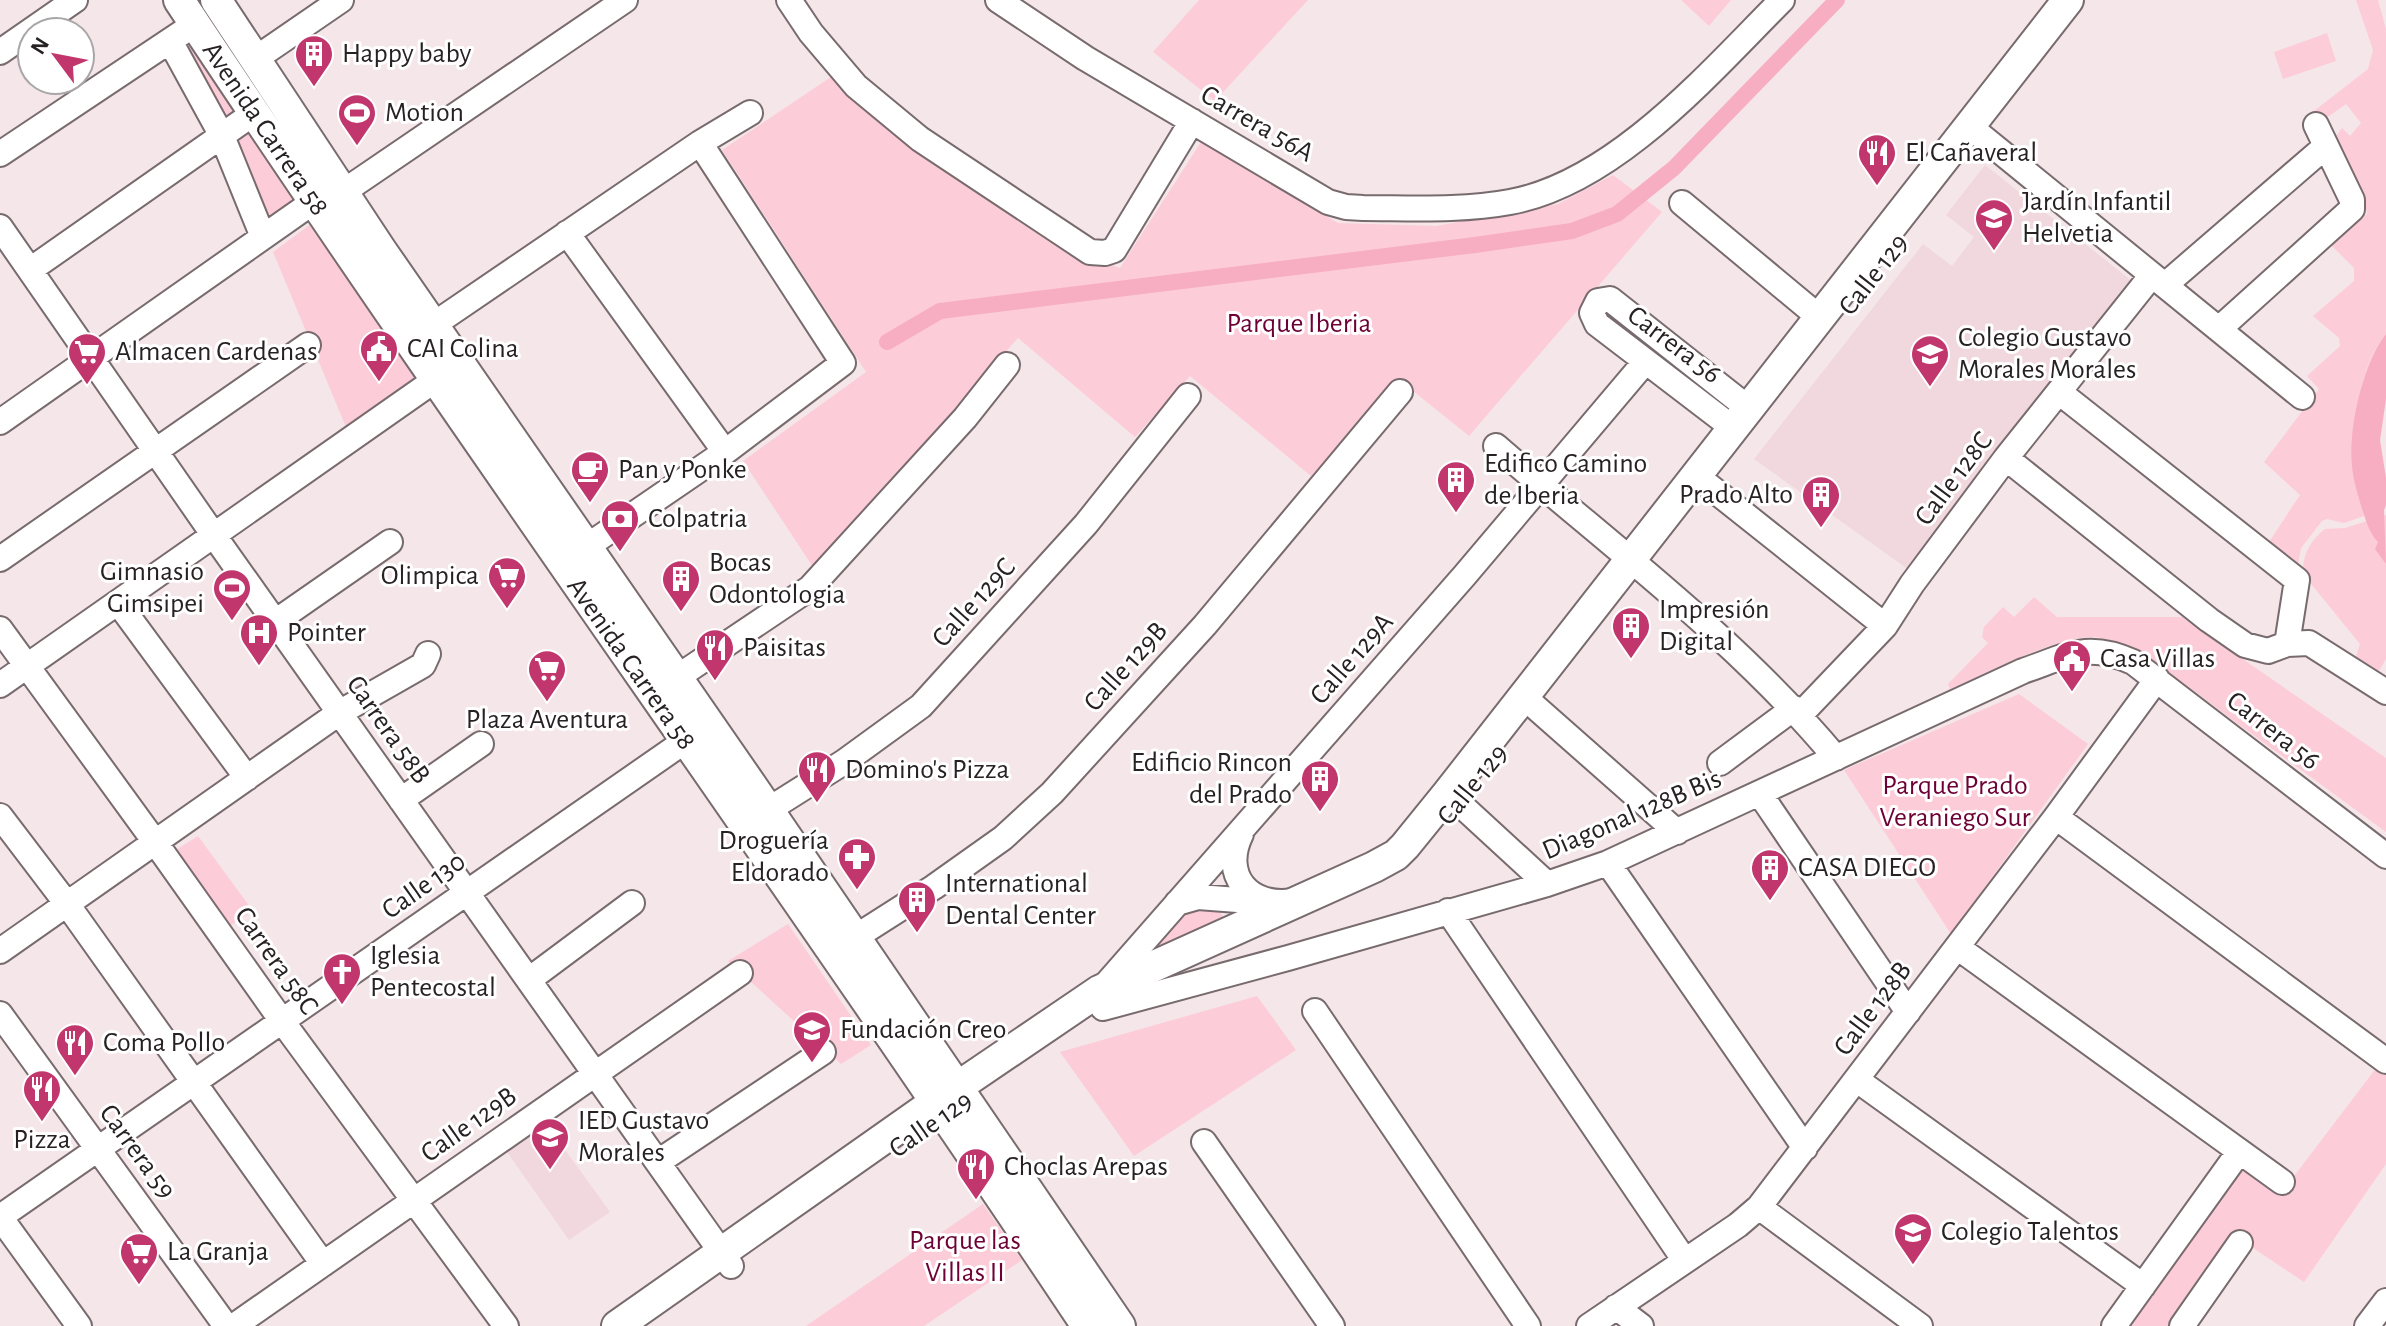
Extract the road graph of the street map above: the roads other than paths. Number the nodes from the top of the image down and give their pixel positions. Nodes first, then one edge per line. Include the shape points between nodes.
1 (75, 0) edge
2 (216, 0) edge
3 (341, 0) edge
4 (789, 0) edge
5 (998, 0) edge
6 (1782, 0) edge
7 (2068, 0) edge
8 (2089, 0) edge
9 (611, 4) edge
10 (187, 12) edge
11 (170, 41) junction
12 (0, 52) edge
13 (255, 59) junction
14 (254, 113) junction
15 (750, 113) dead end
16 (1192, 121) junction
17 (1975, 131) junction
18 (222, 136) junction
19 (700, 143) junction
20 (0, 154) edge
21 (343, 192) junction
22 (313, 202) junction
23 (1682, 203) dead end
24 (0, 227) edge
25 (567, 233) junction
26 (263, 237) junction
27 (30, 270) junction
28 (2158, 280) junction
29 (1819, 317) junction
30 (433, 325) junction
31 (2219, 329) junction
32 (308, 345) dead end
33 (92, 359) junction
34 (1645, 362) junction
35 (1007, 365) dead end
36 (435, 380) junction
37 (1400, 392) dead end
38 (2059, 392) junction
39 (1188, 396) dead end
40 (2302, 397) dead end
41 (1741, 418) junction
42 (0, 422) edge
43 (1496, 446) dead end
44 (156, 450) junction
45 (725, 452) junction
46 (2006, 458) junction
47 (1542, 486) junction
48 (1709, 486) junction
49 (215, 537) junction
50 (390, 542) dead end
51 (586, 547) junction
52 (0, 559) edge
53 (1636, 565) junction
54 (119, 604) junction
55 (275, 622) junction
56 (1885, 626) junction
57 (0, 629) edge
58 (2287, 644) junction
59 (428, 654) dead end
60 (2121, 657) joint
61 (27, 666) junction
62 (676, 678) junction
63 (2157, 679) junction
64 (0, 685) edge
65 (2386, 692) edge
66 (1529, 702) junction
67 (1797, 711) junction
68 (339, 713) junction
69 (685, 741) junction
70 (481, 744) dead end
71 (1836, 758) junction
72 (1720, 763) dead end
73 (247, 778) junction
74 (1760, 794) junction
75 (1454, 798) junction
76 (401, 800) junction
77 (768, 810) junction
78 (0, 816) edge
79 (2056, 817) junction
80 (1246, 824) junction
81 (1677, 832) junction
82 (155, 842) junction
83 (2386, 856) edge
84 (1608, 863) junction
85 (1547, 884) junction
86 (467, 892) junction
87 (1306, 899) junction
88 (1267, 902) junction
89 (632, 903) dead end
90 (1177, 903) junction
91 (67, 904) junction
92 (1448, 911) junction
93 (854, 938) junction
94 (1957, 947) junction
95 (0, 951) edge
96 (740, 973) dead end
97 (530, 979) junction
98 (1101, 1000) junction
99 (1315, 1011) dead end
100 (1908, 1012) junction
101 (0, 1014) edge
102 (282, 1021) junction
103 (823, 1052) dead end
104 (2386, 1061) edge
105 (595, 1073) junction
106 (1857, 1080) junction
107 (194, 1082) junction
108 (950, 1101) junction
109 (1204, 1142) dead end
110 (1805, 1148) junction
111 (98, 1149) junction
112 (2239, 1152) junction
113 (658, 1162) junction
114 (2282, 1182) dead end
115 (414, 1200) junction
116 (1759, 1207) junction
117 (0, 1217) edge
118 (2240, 1243) dead end
119 (726, 1260) junction
120 (1685, 1261) junction
121 (323, 1264) junction
122 (2143, 1286) junction
123 (2386, 1301) edge
124 (1616, 1307) junction
125 (79, 1326) edge
126 (226, 1326) edge
127 (234, 1326) edge
128 (506, 1326) edge
129 (617, 1326) edge
130 (644, 1326) edge
131 (1087, 1326) edge
132 (1120, 1326) edge
133 (1332, 1326) edge
134 (1528, 1326) edge
135 (1589, 1326) edge
136 (1641, 1326) edge
137 (1920, 1326) edge
138 (2114, 1326) edge
139 (2182, 1326) edge
140 (2367, 1326) edge

1 - 12 street
2 - 13 main road, Avenida Carrera 58
3 - 13 street
4 - 16 street via 856,86 920,139 1090,252 1114,250
5 - 16 street, Carrera 56A
6 - 16 street, Carrera 56A via 1665,116 1590,170 1513,201 1346,207 1328,202
7 - 17 main road, Calle 129
8 - 17 main road, Calle 129
9 - 21 street
10 - 11 street
10 - 14 main road, Avenida Carrera 58
11 - 18 street
11 - 20 street
13 - 21 main road, Avenida Carrera 58
14 - 18 street
14 - 22 main road, Avenida Carrera 58
15 - 19 street
17 - 28 street
17 - 29 main road, Calle 129
17 - 48 main road, Calle 129
18 - 26 street
18 - 27 street
19 - 25 street
19 - 45 street via 843,363
21 - 30 main road, Avenida Carrera 58
22 - 26 street
22 - 36 main road, Avenida Carrera 58
23 - 29 street
24 - 27 street, Carrera 58B
25 - 30 street
25 - 45 street
26 - 33 street
27 - 33 street, Carrera 58B
28 - 31 street
28 - 31 street, Calle 128C via 2321,136 2352,209
28 - 38 street, Calle 128C
29 - 41 main road, Calle 129
30 - 51 main road, Avenida Carrera 58
31 - 40 street
32 - 44 street
33 - 42 street
33 - 44 street, Carrera 58B
34 - 41 street, Carrera 56
34 - 41 street, Carrera 56 via 1597,324 1592,313 1598,301 1610,299
34 - 47 street, Calle 129A
35 - 62 street via 810,588
36 - 49 street
36 - 69 main road, Avenida Carrera 58
37 - 93 street, Calle 129B via 1205,625 1052,793 1003,838
38 - 46 street, Calle 128C
38 - 58 street via 2297,580
39 - 77 street, Calle 129C via 1086,524 921,706
41 - 53 main road, Calle 129
43 - 47 street
44 - 49 street, Carrera 58B
44 - 52 street
45 - 51 street
46 - 56 street, Calle 128C
46 - 58 street via 2245,645 2268,651
47 - 53 street
47 - 80 street, Calle 129A
48 - 53 main road, Calle 129
48 - 56 street
49 - 54 street
49 - 55 street, Carrera 58B
50 - 55 street
51 - 62 main road, Avenida Carrera 58
53 - 66 main road, Calle 129
53 - 67 street
54 - 61 street
54 - 73 street
55 - 68 street, Carrera 58B
56 - 67 street, Calle 128C
57 - 61 street, Carrera 58C
58 - 65 street via 2309,643
59 - 68 street via 423,665
60 - 63 street, Carrera 56
60 - 71 street, Diagonal 128B Bis via 2080,652 2023,671
61 - 64 street
61 - 82 street, Carrera 58C
62 - 77 main road, Avenida Carrera 58
63 - 79 street, Calle 128B
63 - 83 street, Carrera 56
66 - 75 main road, Calle 129
66 - 81 street
67 - 71 street
67 - 72 street, Calle 128C
68 - 73 street
68 - 76 street, Carrera 58B
69 - 86 street, Calle 130
69 - 108 main road, Avenida Carrera 58
70 - 76 street
71 - 74 street, Diagonal 128B Bis
73 - 82 street
74 - 81 street, Diagonal 128B Bis
74 - 100 street
75 - 85 street
75 - 87 main road, Calle 129 via 1396,855
75 - 98 main road, Calle 129 via 1409,860 1381,879
76 - 86 street, Carrera 58B
77 - 93 main road, Avenida Carrera 58
78 - 91 street
79 - 94 street, Calle 128B
79 - 104 street
80 - 88 street via 1234,868 1247,890
80 - 90 street, Calle 129A
81 - 84 street, Diagonal 128B Bis
82 - 91 street
82 - 102 street, Carrera 58C
84 - 85 street, Diagonal 128B Bis
84 - 110 street
85 - 92 street, Diagonal 128B Bis
86 - 97 street, Carrera 58B
86 - 102 street, Calle 130
87 - 88 street, Calle 129
87 - 98 main road, Calle 129
88 - 90 street, Calle 129 via 1198,897
89 - 97 street
90 - 98 street, Calle 129A
91 - 95 street
91 - 107 street
92 - 98 street, Diagonal 128B Bis via 1175,990
92 - 120 street
93 - 108 main road, Avenida Carrera 58
94 - 100 street, Calle 128B
94 - 112 street
96 - 105 street, Calle 129B
97 - 105 street, Carrera 58B
98 - 108 main road, Calle 129
99 - 134 street
100 - 106 street, Calle 128B
101 - 111 street, Carrera 59
102 - 107 street, Calle 130
102 - 115 street, Carrera 58C
103 - 113 street
105 - 113 street, Carrera 58B
105 - 115 street, Calle 129B
106 - 110 street, Calle 128B
106 - 122 street
107 - 111 street, Calle 130
107 - 121 street
108 - 119 main road, Calle 129
108 - 131 main road, Avenida Carrera 58
108 - 132 main road, Avenida Carrera 58
109 - 133 street
110 - 116 street, Calle 128B
111 - 117 street, Calle 130
111 - 126 street, Carrera 59
112 - 114 street
112 - 122 street
113 - 119 street, Carrera 58B
115 - 121 street, Calle 129B
115 - 128 street, Carrera 58C
116 - 120 street, Calle 128B
116 - 137 street
117 - 125 street
118 - 139 street
119 - 129 main road, Calle 129
119 - 130 main road, Calle 129
120 - 124 street, Calle 128B
121 - 127 street, Calle 129B
122 - 138 street
123 - 140 street
124 - 135 street, Calle 128B
124 - 136 street

